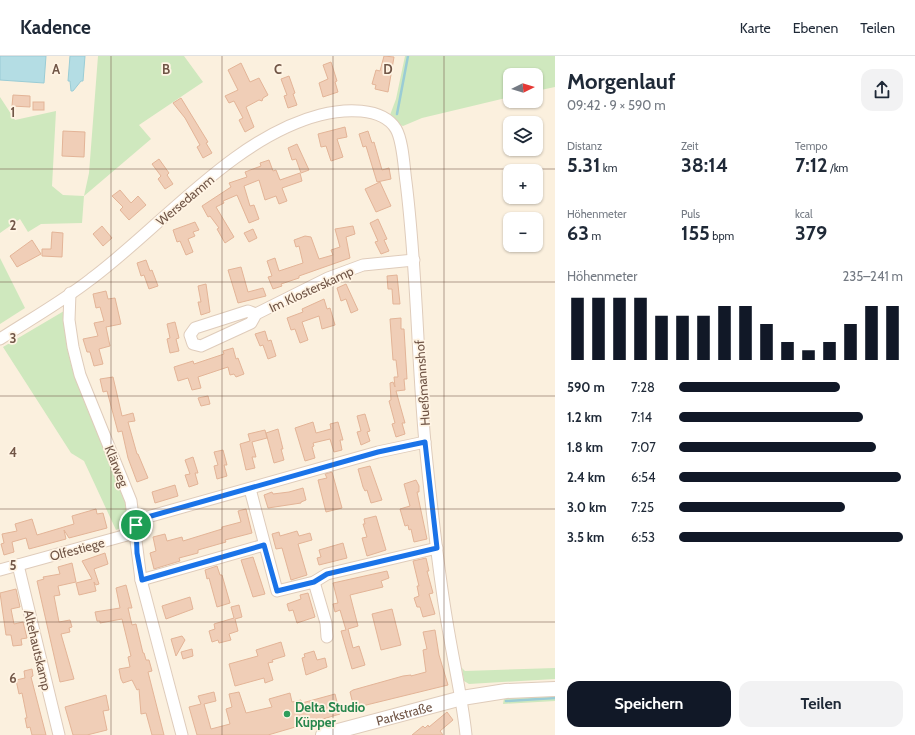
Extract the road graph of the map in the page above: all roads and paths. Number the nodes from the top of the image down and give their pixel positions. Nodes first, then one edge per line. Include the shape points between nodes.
1 (388, 119) joint
2 (414, 260) junction
3 (70, 293) junction
4 (256, 314) junction
5 (0, 339) edge
6 (425, 442) junction
7 (250, 488) junction
8 (136, 525) junction
9 (264, 545) junction
10 (437, 548) junction
11 (18, 565) junction
12 (0, 570) edge
13 (142, 580) junction
14 (314, 582) junction
15 (327, 637) dead end
16 (555, 689) edge
17 (462, 698) junction
18 (59, 735) edge
19 (182, 735) edge
20 (323, 735) edge
21 (466, 735) edge

1 - 2 street, Hueßmannshof via 397,131 402,156
1 - 3 street, Wersedamm via 368,112 349,111 323,114 295,123 243,153 191,193 91,280
2 - 4 street, Im Klosterskamp via 363,265 328,278
2 - 6 street, Hueßmannshof
3 - 5 street, Wersedamm
3 - 8 street, Klärweg via 69,320 80,376 132,501
4 - 4 street, Im Klosterskamp via 248,311 195,328 190,336 193,344 201,346 244,326 251,322
6 - 7 street, Olfestiege via 378,452
6 - 10 street, Hueßmannshof
7 - 8 street, Olfestiege via 144,518
7 - 9 street
8 - 11 street, Olfestiege via 127,535
8 - 13 street, Klärweg via 137,553
9 - 13 street
9 - 14 street via 277,591
10 - 14 street via 327,574
10 - 17 street, Hueßmannshof
11 - 12 street, Olfestiege
11 - 18 street, Altehautskamp
13 - 19 street, Klärweg
14 - 15 street via 326,623
16 - 17 street, Parkstraße via 506,691
17 - 20 street, Parkstraße
17 - 21 street, Hueßmannshof

